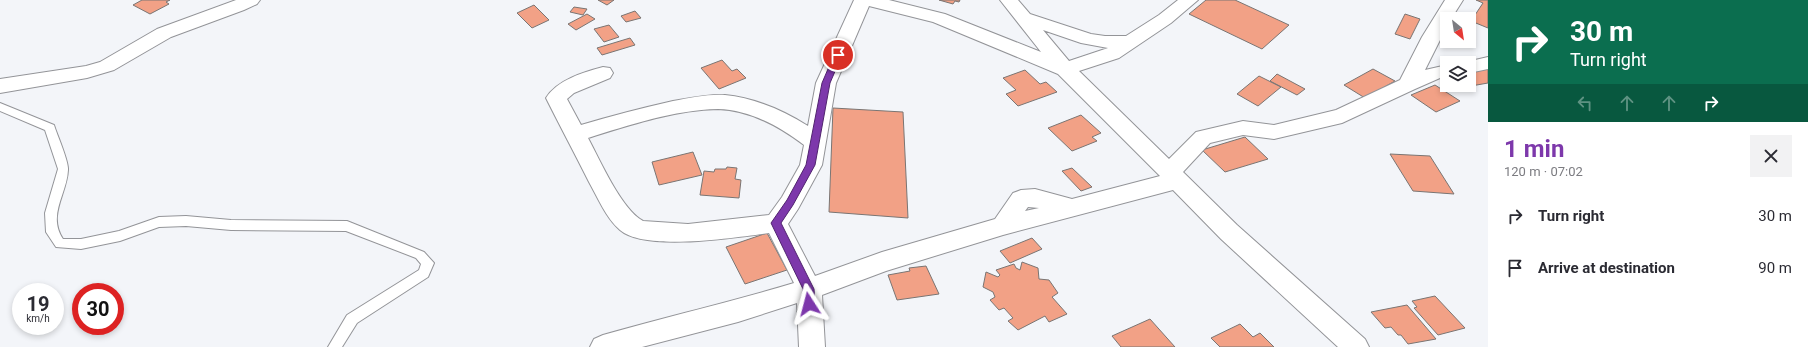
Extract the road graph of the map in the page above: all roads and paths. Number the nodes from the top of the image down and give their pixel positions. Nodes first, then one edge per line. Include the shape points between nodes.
1 (251, 0) edge
2 (863, 0) edge
3 (868, 0) edge
4 (1009, 0) edge
5 (1189, 0) edge
6 (1454, 0) edge
7 (1025, 18) junction
8 (1130, 42) junction
9 (1488, 63) edge
10 (1476, 66) edge
11 (1065, 69) junction
12 (1440, 71) edge
13 (603, 73) dead end
14 (1408, 84) junction
15 (0, 86) edge
16 (0, 107) edge
17 (575, 134) junction
18 (815, 142) junction
19 (1173, 177) junction
20 (776, 223) junction
21 (809, 289) junction
22 (335, 347) edge
23 (603, 347) edge
24 (812, 347) edge
25 (1356, 347) edge

1 - 15 street via 164,33 107,66 87,72
2 - 18 street via 826,83
3 - 11 street via 940,18
4 - 7 street
5 - 8 street
6 - 14 street via 1431,37
7 - 8 street via 1088,39
7 - 11 street
8 - 11 street via 1112,54
9 - 10 street
11 - 19 street
12 - 14 street
13 - 17 street via 567,88 556,98
14 - 19 street via 1342,116 1274,132 1243,128 1203,137
16 - 22 lane via 50,128 63,169 51,213 52,232 60,244 81,244 120,236 159,222 347,226 420,255 428,263 424,273 352,319
17 - 18 street via 656,112 699,103 724,102 745,106 782,120
17 - 20 street via 613,205 628,224 640,230 688,233
18 - 20 street via 811,165
19 - 21 street via 1075,208 1003,226 882,262
19 - 25 street via 1229,232
20 - 21 street
21 - 23 street
21 - 24 street

